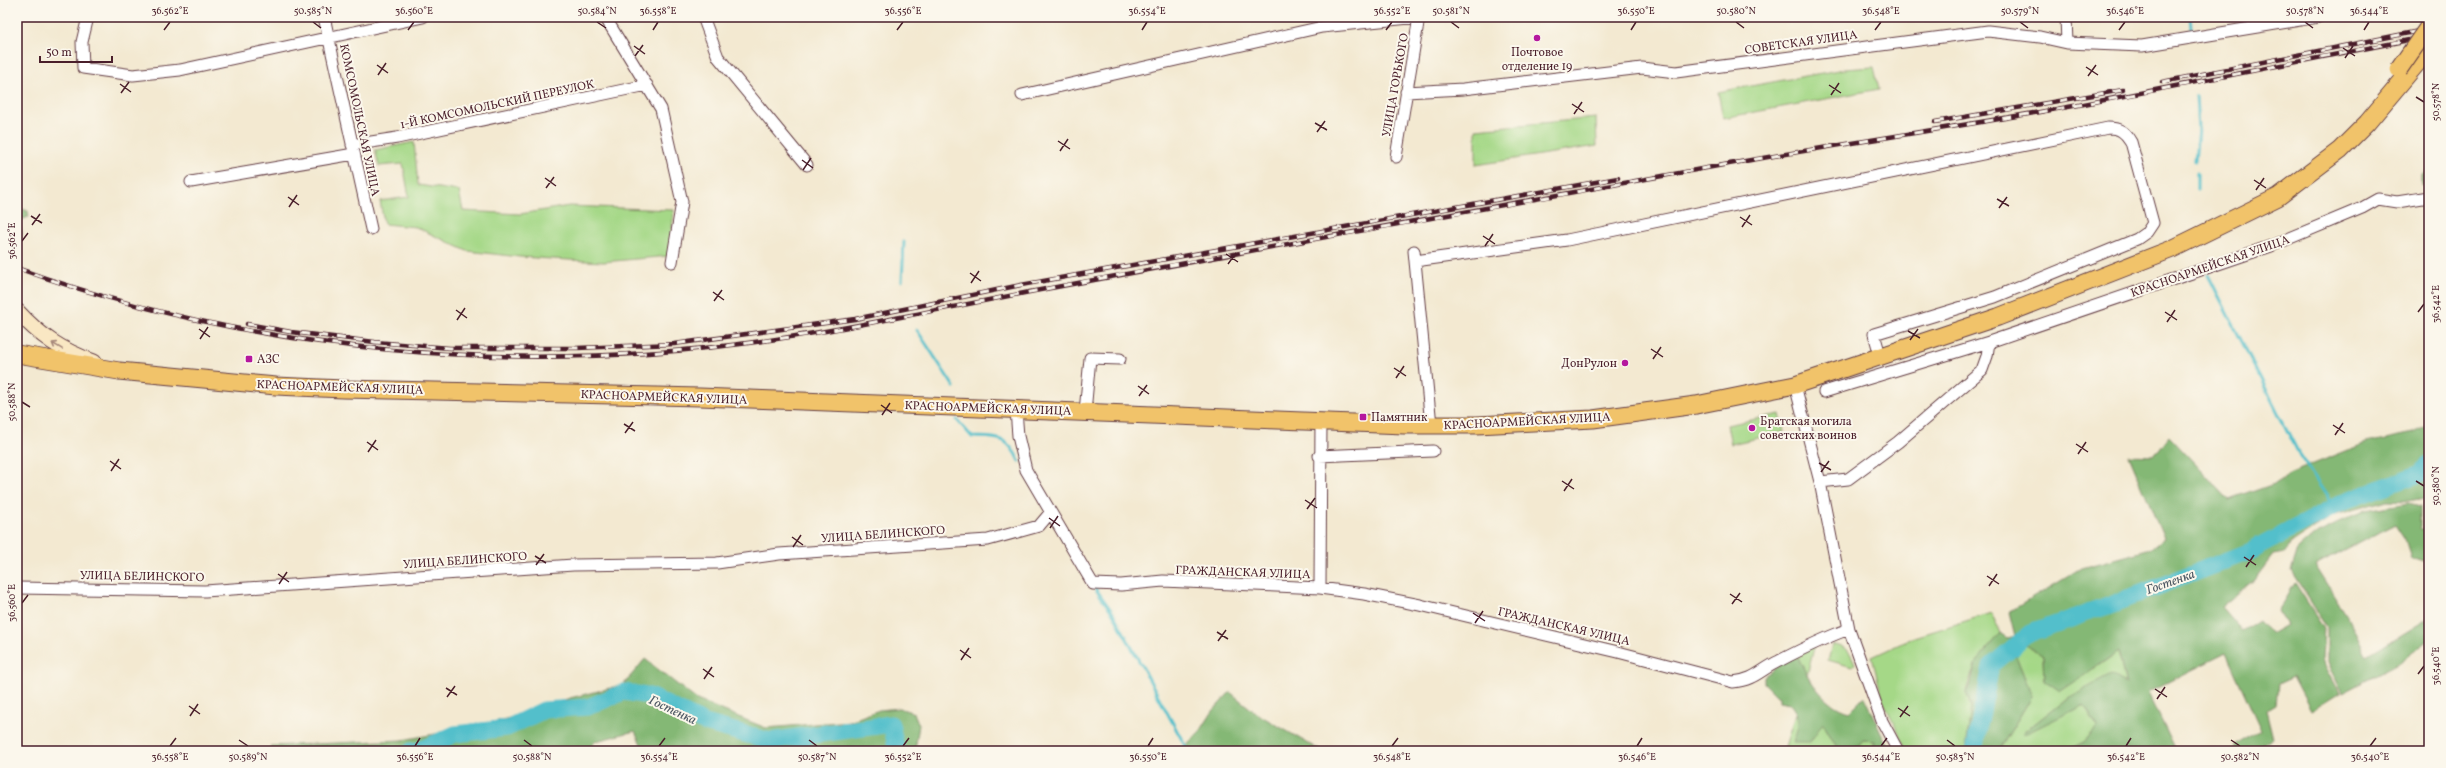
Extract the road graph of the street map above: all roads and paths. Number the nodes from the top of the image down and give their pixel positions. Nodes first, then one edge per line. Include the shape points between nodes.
1 (88, 17) edge
2 (324, 17) edge
3 (423, 17) edge
4 (605, 17) edge
5 (704, 17) edge
6 (1419, 17) edge
7 (2066, 17) edge
8 (2318, 17) edge
9 (2429, 26) edge
10 (328, 36) junction
11 (2066, 44) junction
12 (2428, 51) edge
13 (647, 85) junction
14 (1406, 92) junction
15 (1022, 95) dead end
16 (353, 150) junction
17 (1396, 157) dead end
18 (807, 165) dead end
19 (191, 182) dead end
20 (2429, 197) edge
21 (2235, 218) junction
22 (371, 229) dead end
23 (672, 262) dead end
24 (17, 311) edge
25 (1989, 342) junction
26 (17, 354) edge
27 (1880, 355) junction
28 (1120, 359) dead end
29 (120, 371) junction
30 (1795, 385) junction
31 (1824, 392) dead end
32 (1016, 410) junction
33 (1085, 412) junction
34 (1321, 420) junction
35 (1431, 425) junction
36 (1433, 452) dead end
37 (1319, 456) junction
38 (1820, 482) junction
39 (1050, 514) junction
40 (17, 588) edge
41 (1320, 588) junction
42 (1849, 629) junction
43 (1898, 751) edge

1 - 10 street via 82,42 83,68 133,75 180,70
2 - 10 street, КОМСОМОЛЬСКАЯ УЛИЦА
3 - 10 street
4 - 13 street
5 - 18 street via 718,57
6 - 14 street, УЛИЦА ГОРЬКОГО
6 - 15 street via 1322,27
7 - 11 street
8 - 11 street, СОВЕТСКАЯ УЛИЦА via 2142,46
9 - 21 main road, КРАСНОАРМЕЙСКАЯ УЛИЦА, bridge via 2367,114 2298,176
10 - 16 street, КОМСОМОЛЬСКАЯ УЛИЦА
11 - 14 street, СОВЕТСКАЯ УЛИЦА via 2040,37 1988,32 1676,72 1642,68 1463,90
12 - 21 main road, КРАСНОАРМЕЙСКАЯ УЛИЦА via 2368,123 2340,150 2278,196
13 - 16 street, 1-Й КОМСОМОЛЬСКИЙ ПЕРЕУЛОК via 397,138
13 - 23 street via 661,109 682,202
14 - 17 street, УЛИЦА ГОРЬКОГО
16 - 19 street, 1-Й КОМСОМОЛЬСКИЙ ПЕРЕУЛОК
16 - 22 street, КОМСОМОЛЬСКАЯ УЛИЦА
20 - 25 street, КРАСНОАРМЕЙСКАЯ УЛИЦА via 2397,202 2378,198 2362,208 2271,246
21 - 27 main road, КРАСНОАРМЕЙСКАЯ УЛИЦА via 2172,249 2005,314
29 -> 24 main road via 59,348 43,337
25 - 31 street, КРАСНОАРМЕЙСКАЯ УЛИЦА
25 - 38 street via 1982,370 1898,442 1848,479
26 - 29 main road, КРАСНОАРМЕЙСКАЯ УЛИЦА
27 - 30 main road, КРАСНОАРМЕЙСКАЯ УЛИЦА
27 - 35 street via 1874,334 1995,297 2137,239 2147,232 2153,223 2131,142 2126,134 2117,128 2108,128 1567,240 1414,256
28 - 33 street via 1090,358
29 - 32 main road, КРАСНОАРМЕЙСКАЯ УЛИЦА via 336,389 700,397
30 - 35 main road, КРАСНОАРМЕЙСКАЯ УЛИЦА via 1696,405 1593,419
30 - 38 street
32 - 33 main road, КРАСНОАРМЕЙСКАЯ УЛИЦА
32 - 39 street via 1018,436 1026,470
33 - 34 main road, КРАСНОАРМЕЙСКАЯ УЛИЦА
34 - 35 main road, КРАСНОАРМЕЙСКАЯ УЛИЦА
34 - 37 street
36 - 37 street
37 - 41 street
38 - 42 street
39 - 40 street, УЛИЦА БЕЛИНСКОГО via 1039,526 988,540 779,554 717,563 573,566 204,591
39 - 41 street, ГРАЖДАНСКАЯ УЛИЦА via 1093,584 1121,585 1163,581
41 - 42 street, ГРАЖДАНСКАЯ УЛИЦА via 1420,605 1733,682 1747,681 1758,676 1767,667 1809,645
42 - 43 street via 1882,721

